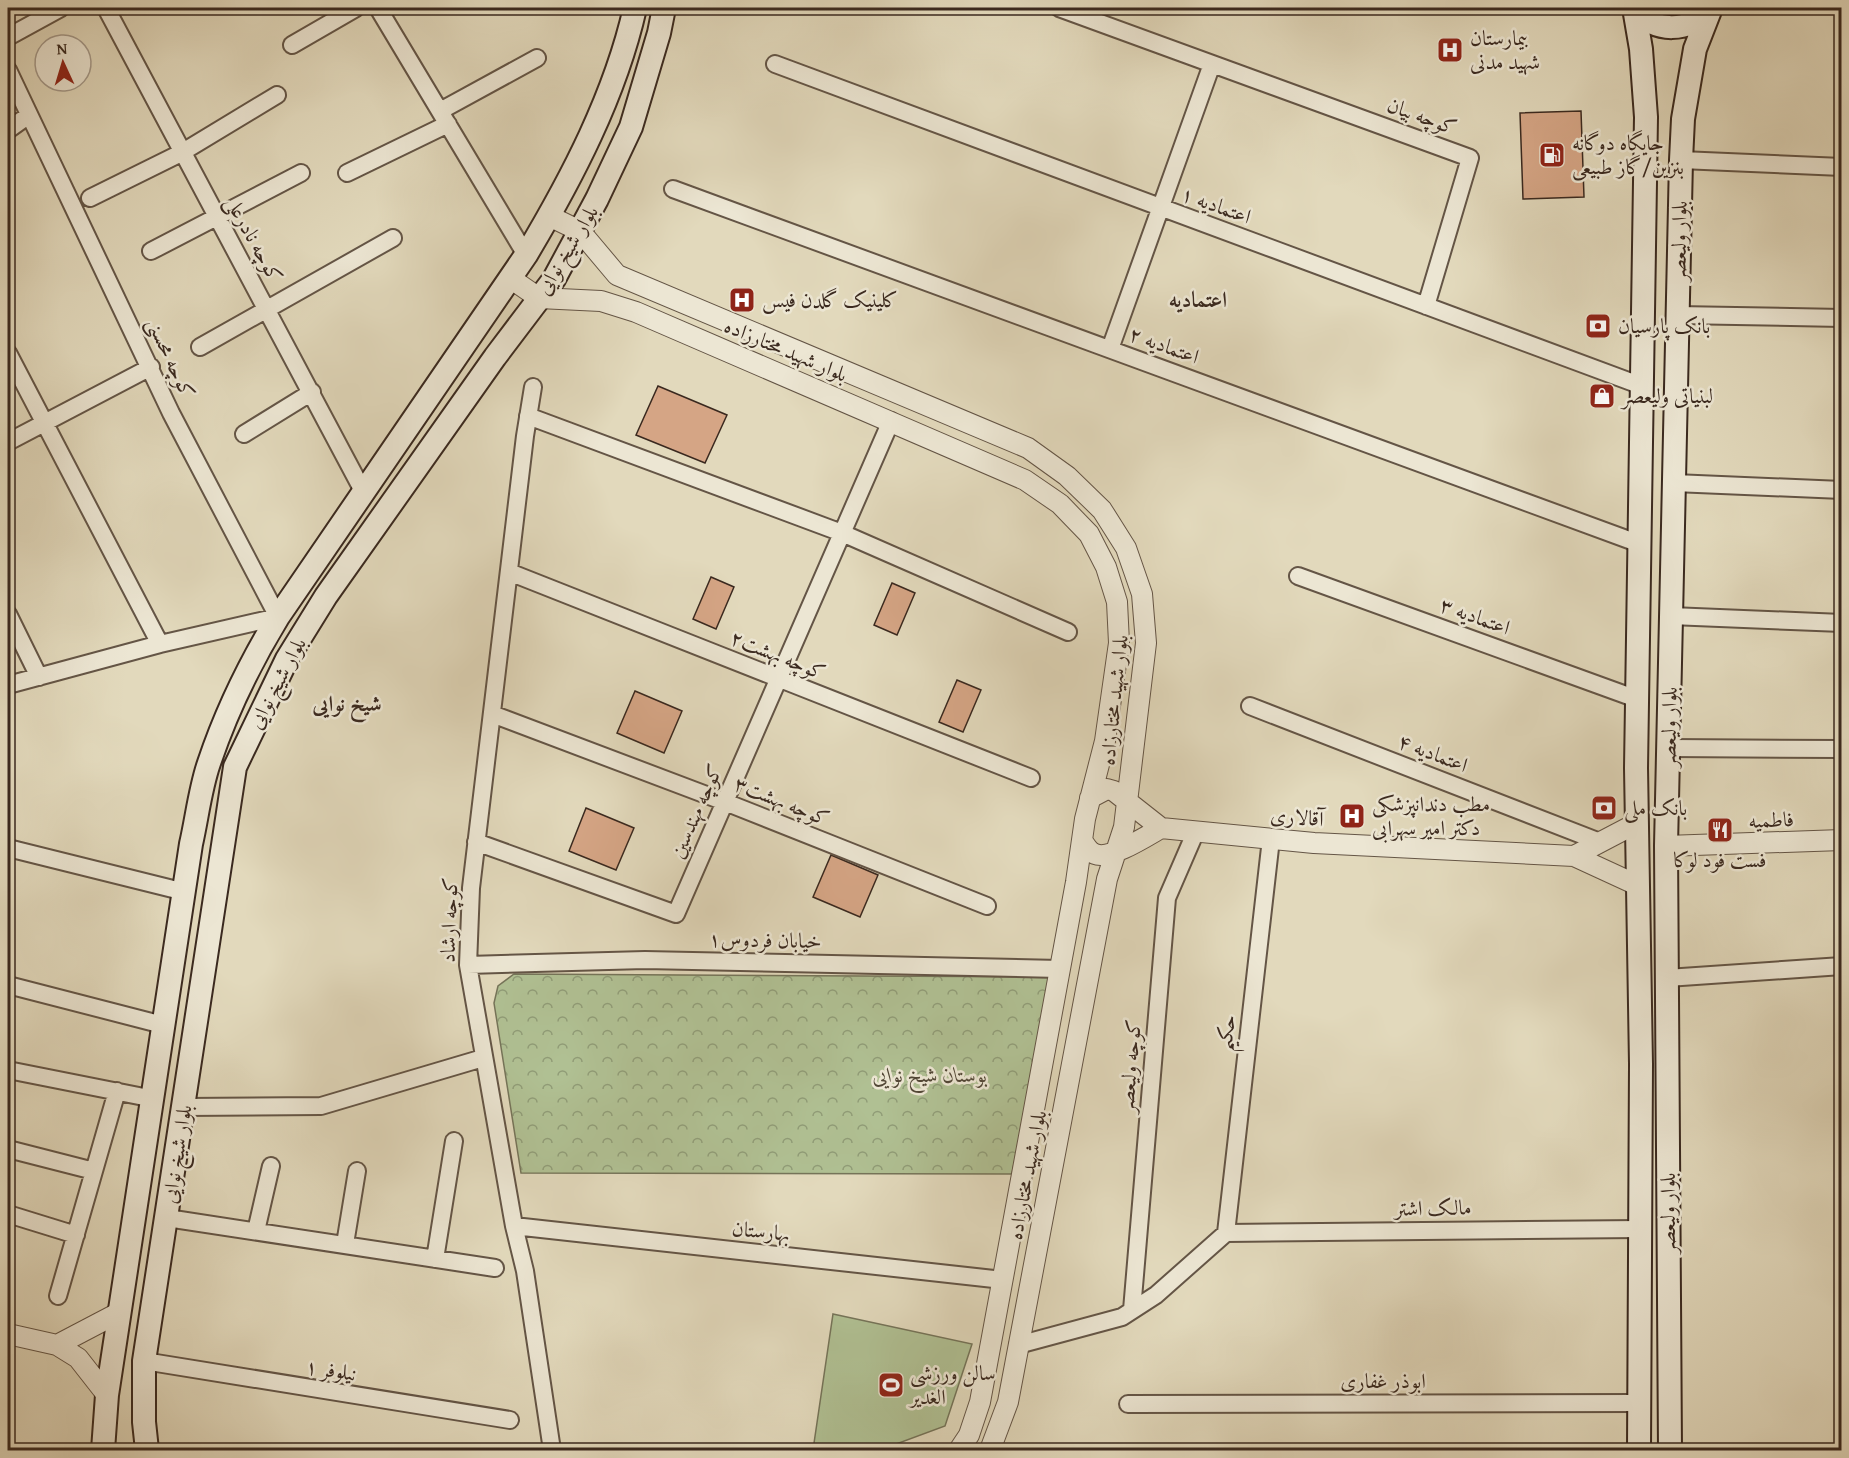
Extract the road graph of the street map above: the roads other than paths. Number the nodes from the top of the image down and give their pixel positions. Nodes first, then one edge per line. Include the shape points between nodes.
1 (61, 8) edge
2 (106, 8) edge
3 (356, 8) edge
4 (378, 8) edge
5 (634, 8) edge
6 (664, 8) edge
7 (1059, 8) edge
8 (1634, 8) edge
9 (1711, 8) edge
10 (8, 37) edge
11 (292, 45) dead end
12 (1641, 49) junction
13 (1695, 49) junction
14 (537, 58) dead end
15 (775, 64) dead end
16 (1212, 64) junction
17 (8, 70) edge
18 (277, 95) dead end
19 (29, 115) junction
20 (444, 118) junction
21 (8, 130) edge
22 (181, 153) junction
23 (1681, 160) junction
24 (1842, 167) edge
25 (301, 173) dead end
26 (347, 173) dead end
27 (673, 189) dead end
28 (90, 198) dead end
29 (1160, 208) junction
30 (215, 215) junction
31 (549, 216) junction
32 (580, 231) junction
33 (393, 238) dead end
34 (151, 251) dead end
35 (526, 255) junction
36 (510, 278) junction
37 (539, 298) junction
38 (1426, 306) junction
39 (266, 307) junction
40 (1677, 315) junction
41 (1842, 318) edge
42 (200, 346) dead end
43 (1110, 349) junction
44 (8, 353) edge
45 (151, 367) junction
46 (1642, 386) junction
47 (533, 387) dead end
48 (312, 392) junction
49 (528, 416) junction
50 (891, 421) junction
51 (45, 422) junction
52 (244, 434) dead end
53 (8, 442) edge
54 (1674, 483) junction
55 (1842, 490) edge
56 (363, 491) junction
57 (842, 533) junction
58 (1640, 544) junction
59 (509, 572) junction
60 (1298, 576) dead end
61 (8, 614) edge
62 (1671, 616) junction
63 (278, 617) junction
64 (1842, 624) edge
65 (1068, 632) dead end
66 (160, 644) junction
67 (39, 677) junction
68 (778, 680) junction
69 (8, 685) edge
70 (1637, 699) junction
71 (1250, 706) dead end
72 (492, 714) junction
73 (1670, 748) junction
74 (1842, 749) edge
75 (1031, 778) dead end
76 (1090, 798) junction
77 (724, 802) junction
78 (1127, 802) junction
79 (1637, 823) junction
80 (1161, 828) junction
81 (1196, 831) junction
82 (1271, 839) junction
83 (1082, 840) junction
84 (1842, 840) edge
85 (476, 842) junction
86 (1600, 842) junction
87 (1666, 846) junction
88 (8, 848) edge
89 (1116, 852) junction
90 (1574, 856) junction
91 (1637, 885) junction
92 (185, 892) junction
93 (987, 906) dead end
94 (468, 966) junction
95 (1842, 966) edge
96 (1060, 969) junction
97 (1667, 978) junction
98 (8, 985) edge
99 (164, 1025) junction
100 (483, 1058) junction
101 (1641, 1064) junction
102 (1669, 1064) junction
103 (8, 1070) edge
104 (117, 1091) junction
105 (154, 1099) junction
106 (184, 1107) junction
107 (454, 1141) dead end
108 (8, 1149) edge
109 (271, 1166) dead end
110 (94, 1171) junction
111 (357, 1171) dead end
112 (8, 1214) edge
113 (167, 1218) junction
114 (514, 1226) junction
115 (1640, 1229) junction
116 (256, 1231) junction
117 (1226, 1233) junction
118 (76, 1235) junction
119 (345, 1244) junction
120 (435, 1259) junction
121 (495, 1268) dead end
122 (1003, 1280) junction
123 (58, 1296) dead end
124 (1132, 1310) junction
125 (120, 1312) junction
126 (8, 1334) edge
127 (57, 1345) junction
128 (1018, 1345) junction
129 (144, 1361) junction
130 (107, 1395) junction
131 (1638, 1403) junction
132 (1128, 1404) dead end
133 (510, 1420) dead end
134 (103, 1450) edge
135 (147, 1450) edge
136 (552, 1450) edge
137 (959, 1450) edge
138 (990, 1450) edge
139 (1639, 1450) edge
140 (1670, 1450) edge

1 - 10 street
2 - 22 street, کوچه نادرعلی
3 - 11 street
4 - 20 street
5 - 31 main road, بلوار شیخ نوایی via 630,31 599,119
6 - 32 main road, بلوار شیخ نوایی via 631,127
7 - 16 street
8 - 9 main road via 1652,24 1668,28 1693,22
8 - 12 main road, بلوار ولیعصر
9 - 13 main road, بلوار ولیعصر
12 - 13 main road via 1649,42 1670,39
12 - 46 main road, بلوار ولیعصر via 1646,117
13 - 23 main road, بلوار ولیعصر via 1683,119
14 - 20 street
15 - 29 street, اعتمادیه ۱
16 - 29 street
16 - 38 street, کوچه بیان via 1470,158
17 - 19 street, کوچه محسنی
18 - 22 street
19 - 21 street
19 - 45 street, کوچه محسنی
20 - 26 street
20 - 35 street
22 - 28 street
22 - 30 street, کوچه نادرعلی
23 - 24 street
23 - 40 main road, بلوار ولیعصر
25 - 30 street
27 - 43 street, اعتمادیه ۲
29 - 38 street, اعتمادیه ۱
29 - 43 street
30 - 34 street
30 - 39 street, کوچه نادرعلی
31 - 32 street, بلوار شهید مختارزاده
31 - 35 main road, بلوار شیخ نوایی
32 - 37 main road, بلوار شیخ نوایی
32 - 78 street, بلوار شهید مختارزاده via 616,275 1028,448 1067,476 1102,510 1126,548 1142,594 1144,614 1146,643
33 - 39 street
35 - 36 main road, بلوار شیخ نوایی
36 - 37 street
36 - 56 main road, بلوار شیخ نوایی
37 - 50 street, بلوار شهید مختارزاده via 601,301 636,312
37 - 106 main road, بلوار شیخ نوایی via 326,596 287,659 235,767
38 - 46 street, اعتمادیه ۱
39 - 42 street
39 - 48 street, کوچه نادرعلی
40 - 41 street
40 - 54 main road, بلوار ولیعصر
43 - 58 street, اعتمادیه ۲
44 - 51 street
45 - 51 street
45 - 63 street, کوچه محسنی via 171,413
46 - 58 main road, بلوار ولیعصر
47 - 49 street, کوچه ارشاد
48 - 52 street
48 - 56 street, کوچه نادرعلی
49 - 57 street
49 - 59 street, کوچه ارشاد
50 - 57 street, کوچه مهندسین
50 - 76 street, بلوار شهید مختارزاده via 1025,480 1060,504 1089,534 1106,567 1117,602 1119,643 1105,741
51 - 53 street
51 - 66 street
54 - 55 street
54 - 62 main road, بلوار ولیعصر
56 - 63 main road, بلوار شیخ نوایی
57 - 65 street
57 - 68 street, کوچه مهندسین
58 - 70 main road, بلوار ولیعصر
59 - 68 street, کوچه بهشت۲
59 - 72 street, کوچه ارشاد
60 - 70 street, اعتمادیه ۳
61 - 67 street
62 - 64 street
62 - 73 main road, بلوار ولیعصر
63 - 66 street
63 - 92 main road, بلوار شیخ نوایی via 234,699 208,765
66 - 67 street
67 - 69 street
68 - 75 street, کوچه بهشت۲
68 - 77 street, کوچه مهندسین
70 - 79 main road, بلوار ولیعصر
71 - 86 street, اعتمادیه ۴
72 - 77 street, کوچه بهشت۳
72 - 85 street, کوچه ارشاد
73 - 74 street
73 - 87 main road, بلوار ولیعصر
76 - 78 street via 1107,789
76 - 83 street, بلوار شهید مختارزاده
77 - 85 street, کوچه مهندسین via 676,914
77 - 93 street, کوچه بهشت۳
78 - 80 street
78 - 89 street, بلوار شهید مختارزاده
79 - 86 street
79 - 91 main road, بلوار ولیعصر
80 - 81 street, آقالاری
80 - 89 street
81 - 82 street, آقالاری
81 - 124 street, کوچه ولیعصر via 1167,898
82 - 90 street, آقالاری
82 - 117 street, حکیم
83 - 89 street via 1097,855
83 - 96 street, بلوار شهید مختارزاده
84 - 87 street, فاطمیه
85 - 94 street, کوچه ارشاد
86 - 90 street
87 - 97 main road, بلوار ولیعصر
88 - 92 street
89 - 128 street, بلوار شهید مختارزاده via 1107,879
90 - 91 street
91 - 101 main road, بلوار ولیعصر
92 - 99 main road, بلوار شیخ نوایی
94 - 96 street, خیابان فردوس۱ via 645,960
94 - 100 street, کوچه ارشاد
95 - 97 street
96 - 122 street, بلوار شهید مختارزاده
97 - 102 main road, بلوار ولیعصر
98 - 99 street
99 - 105 main road, بلوار شیخ نوایی
100 - 106 street via 321,1106
100 - 114 street, کوچه ارشاد
101 - 102 main road
101 - 115 main road, بلوار ولیعصر
102 - 140 main road, بلوار ولیعصر
103 - 104 street
104 - 105 street
104 - 110 street
105 - 125 main road, بلوار شیخ نوایی
106 - 113 main road, بلوار شیخ نوایی
107 - 120 street
108 - 110 street
109 - 116 street
110 - 118 street
111 - 119 street
112 - 118 street
113 - 116 street
113 - 129 main road, بلوار شیخ نوایی
114 - 122 street, بهارستان
114 - 136 street, کوچه ارشاد via 525,1271
115 - 117 street, مالک اشتر
115 - 131 main road, بلوار ولیعصر
116 - 119 street
117 - 124 street via 1156,1295
118 - 123 street
119 - 120 street
120 - 121 street
122 - 137 street, بلوار شهید مختارزاده via 980,1402 969,1436
124 - 128 street via 1122,1317
125 - 127 street
125 - 130 main road, بلوار شیخ نوایی
126 - 127 street
127 - 130 street via 78,1358
128 - 138 street, بلوار شهید مختارزاده via 1008,1402
129 - 133 street, ۱ نیلوفر
129 - 135 main road, بلوار شیخ نوایی
130 - 134 main road, بلوار شیخ نوایی
131 - 132 street, ابوذر غفاری
131 - 139 main road, بلوار ولیعصر

